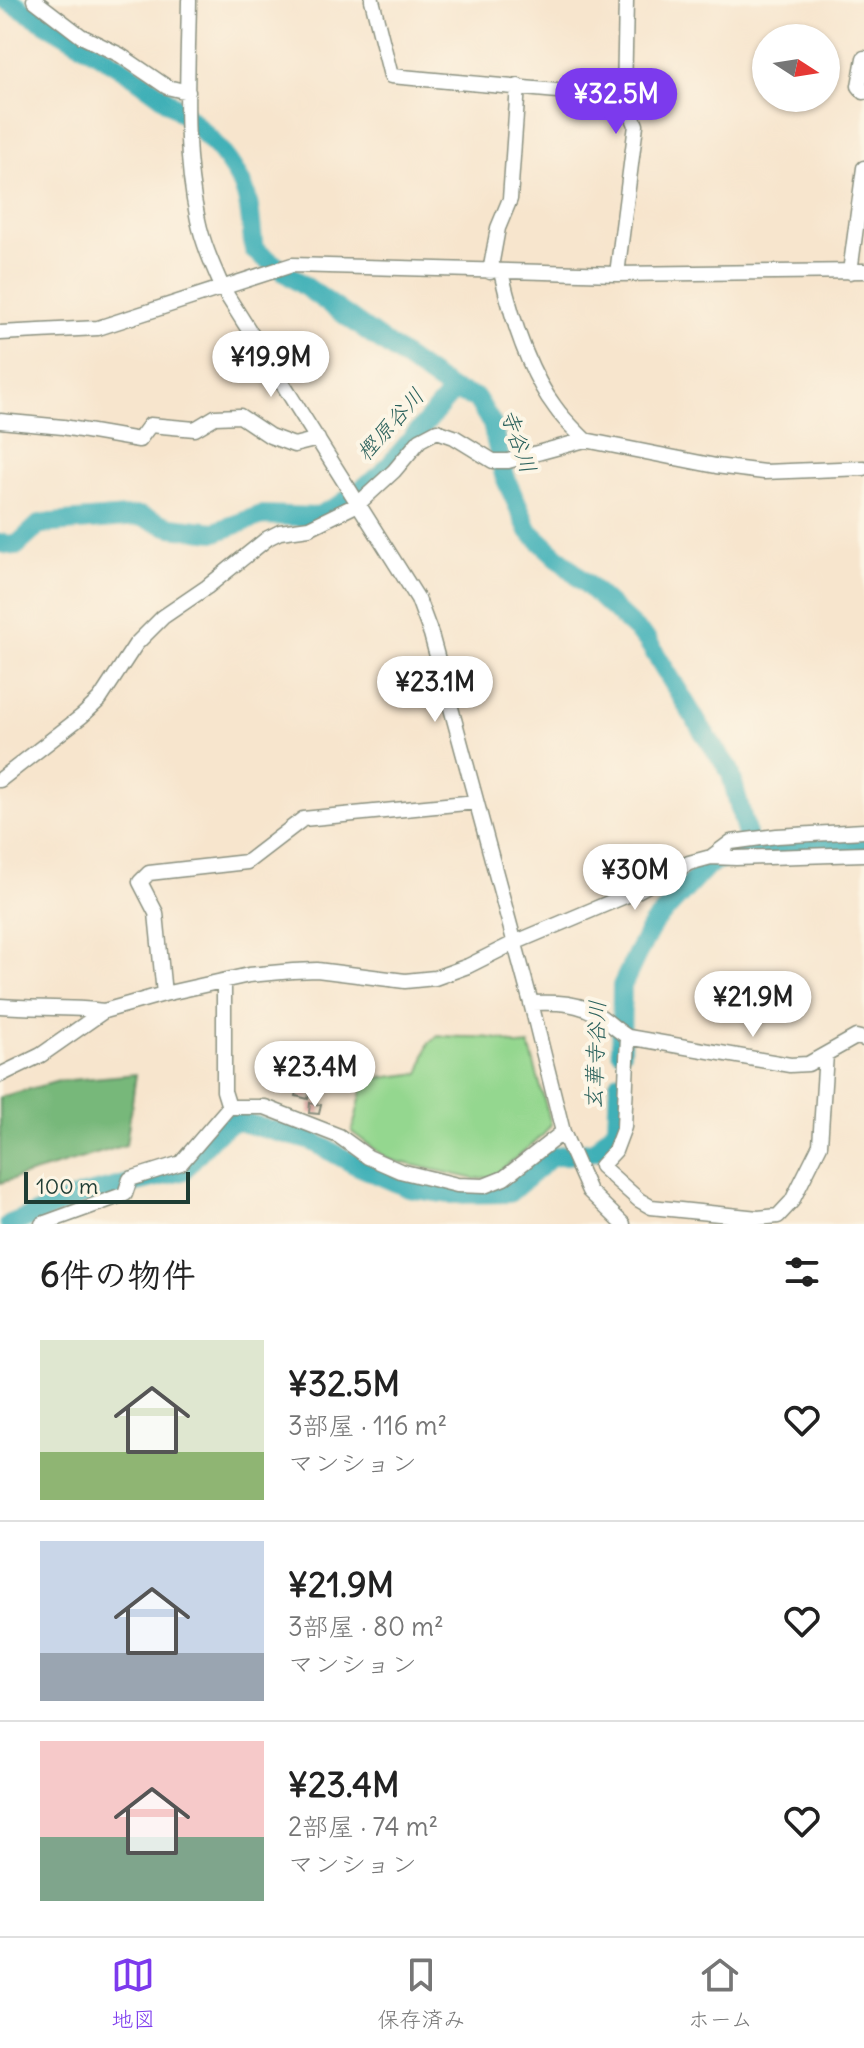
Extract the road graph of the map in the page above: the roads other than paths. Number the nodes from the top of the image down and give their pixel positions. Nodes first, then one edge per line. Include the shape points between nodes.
1 (34, 0) edge
2 (189, 0) edge
3 (372, 0) edge
4 (626, 0) edge
5 (864, 58) edge
6 (518, 86) junction
7 (864, 92) edge
8 (624, 97) junction
9 (188, 99) junction
10 (864, 168) edge
11 (496, 272) junction
12 (857, 272) edge
13 (617, 274) junction
14 (223, 289) junction
15 (0, 333) edge
16 (0, 421) edge
17 (318, 439) junction
18 (585, 440) junction
19 (864, 468) edge
20 (358, 504) junction
21 (0, 780) edge
22 (476, 802) junction
23 (864, 831) edge
24 (864, 854) edge
25 (711, 857) junction
26 (514, 943) junction
27 (224, 981) junction
28 (164, 994) junction
29 (531, 1003) junction
30 (0, 1006) edge
31 (104, 1011) junction
32 (623, 1034) junction
33 (864, 1039) edge
34 (826, 1054) junction
35 (0, 1075) edge
36 (229, 1107) junction
37 (566, 1139) junction
38 (42, 1224) edge
39 (623, 1224) edge

1 - 9 street via 81,36
2 - 9 street
3 - 6 street via 391,76
4 - 8 street
5 - 7 street via 859,86
6 - 8 street
6 - 11 street via 510,199 498,228
8 - 13 street via 636,125
9 - 14 street via 192,188 208,255
10 - 12 street
11 - 13 street
11 - 14 street via 292,265
11 - 18 street via 512,320 554,406
12 - 13 street
14 - 15 street via 98,328
14 - 17 street
16 - 17 street via 139,440 150,425 195,429 215,417 240,416 294,445
17 - 20 street
18 - 19 street via 764,472
18 - 20 street via 500,461 437,431 420,440
20 - 21 street via 309,528 268,538 163,617 136,644 100,699
20 - 22 street via 418,599
22 - 26 street
22 - 28 street via 303,819 247,862 149,873 140,882 156,913
23 - 25 street via 731,842
24 - 25 street
25 - 26 street
26 - 27 street via 435,978 405,981 317,970
26 - 29 street
27 - 28 street
27 - 36 street via 224,1091
28 - 31 street
29 - 32 street via 577,1005
29 - 37 street
30 - 31 street
31 - 35 street via 41,1055
32 - 34 street via 790,1065 808,1064
32 - 34 street via 624,1127 615,1151 601,1166 651,1207 758,1218 778,1216 792,1201 820,1145
33 - 34 street via 856,1037
36 - 37 street via 265,1107 339,1136 400,1171 457,1185 484,1186 504,1178
36 - 38 street via 181,1163 130,1179 125,1194
37 - 39 street via 589,1191

